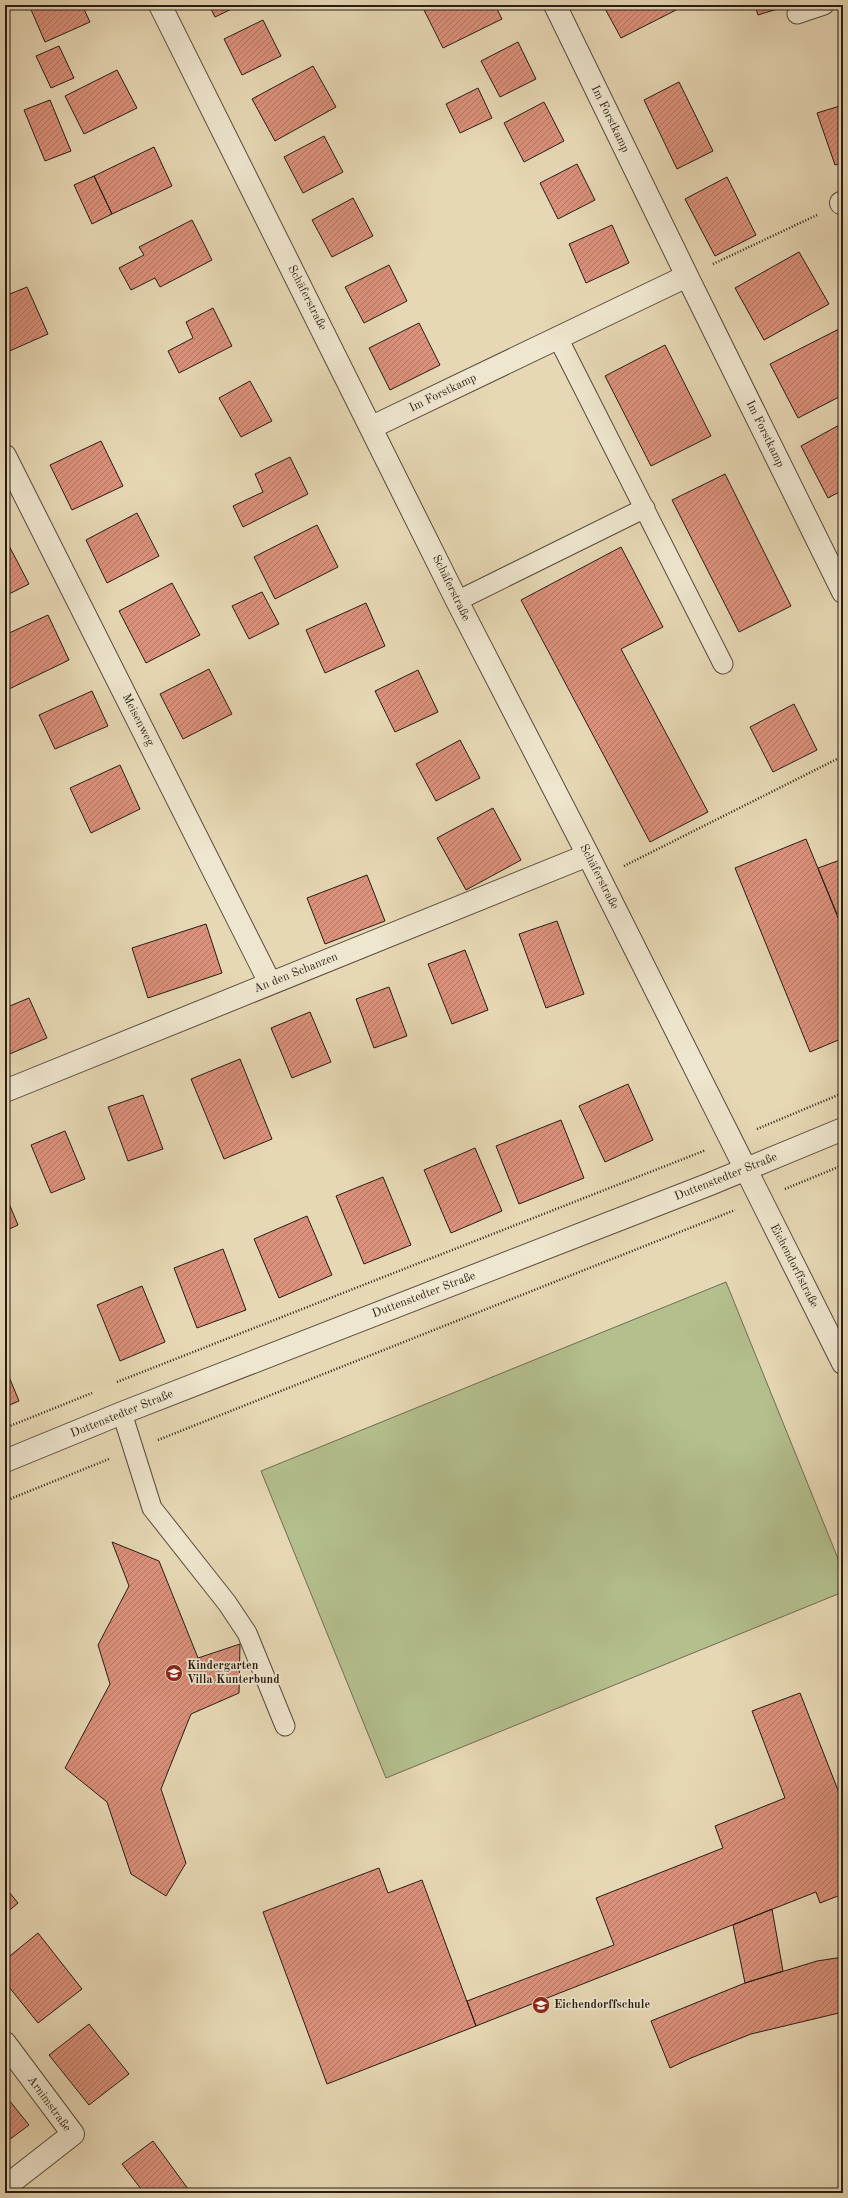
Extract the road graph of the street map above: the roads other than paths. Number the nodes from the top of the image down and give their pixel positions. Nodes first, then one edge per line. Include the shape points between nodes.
1 (160, 5) edge
2 (555, 5) edge
3 (824, 5) edge
4 (798, 14) dead end
5 (687, 276) junction
6 (558, 338) junction
7 (372, 427) junction
8 (5, 456) edge
9 (645, 508) junction
10 (843, 592) edge
11 (458, 601) junction
12 (723, 664) dead end
13 (588, 855) junction
14 (270, 983) junction
15 (5, 1091) edge
16 (843, 1129) edge
17 (746, 1170) junction
18 (843, 1363) edge
19 (122, 1413) junction
20 (5, 1461) edge
21 (285, 1726) dead end
22 (5, 2043) edge
23 (5, 2187) edge

1 - 7 street, Schäferstraße
2 - 5 street, Im Forstkamp
3 - 4 lane
5 - 6 street, Im Forstkamp
5 - 10 street, Im Forstkamp
6 - 7 street, Im Forstkamp
6 - 9 lane
7 - 11 street, Schäferstraße
8 - 14 street, Meisenweg
9 - 11 lane
9 - 12 lane
11 - 13 street, Schäferstraße
13 - 14 street, An den Schanzen
13 - 17 street, Schäferstraße
14 - 15 street, An den Schanzen
16 - 17 street, Duttenstedter Straße
17 - 18 street, Eichendorffstraße
17 - 19 street, Duttenstedter Straße
19 - 20 street, Duttenstedter Straße
19 - 21 lane via 152,1508 227,1603 247,1633
22 - 23 street, Arnimstraße via 73,2134

